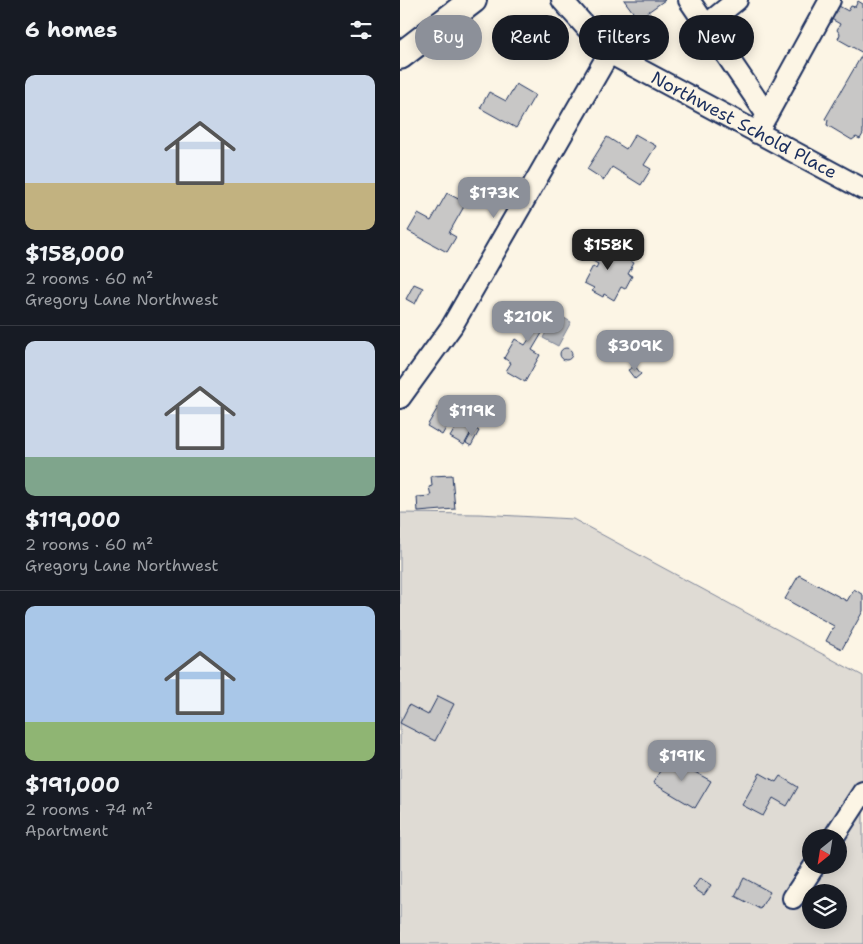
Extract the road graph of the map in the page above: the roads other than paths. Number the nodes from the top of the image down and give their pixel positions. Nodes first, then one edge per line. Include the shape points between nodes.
1 (474, 0) edge
2 (562, 0) edge
3 (689, 0) edge
4 (737, 0) edge
5 (830, 0) edge
6 (699, 15) edge
7 (718, 15) edge
8 (579, 19) edge
9 (400, 56) edge
10 (605, 60) edge
11 (624, 60) edge
12 (726, 60) edge
13 (762, 124) junction
14 (861, 183) edge
15 (400, 398) edge
16 (863, 792) edge
17 (839, 829) edge
18 (809, 874) edge
19 (793, 898) dead end

1 - 9 main road
2 - 8 street, Northwest Schold Place
3 - 6 street
4 - 7 street
5 - 13 street
10 - 15 street via 452,326
11 - 13 street, Northwest Schold Place
12 - 13 street
13 - 14 street, Northwest Schold Place
16 - 17 street
18 - 19 street

